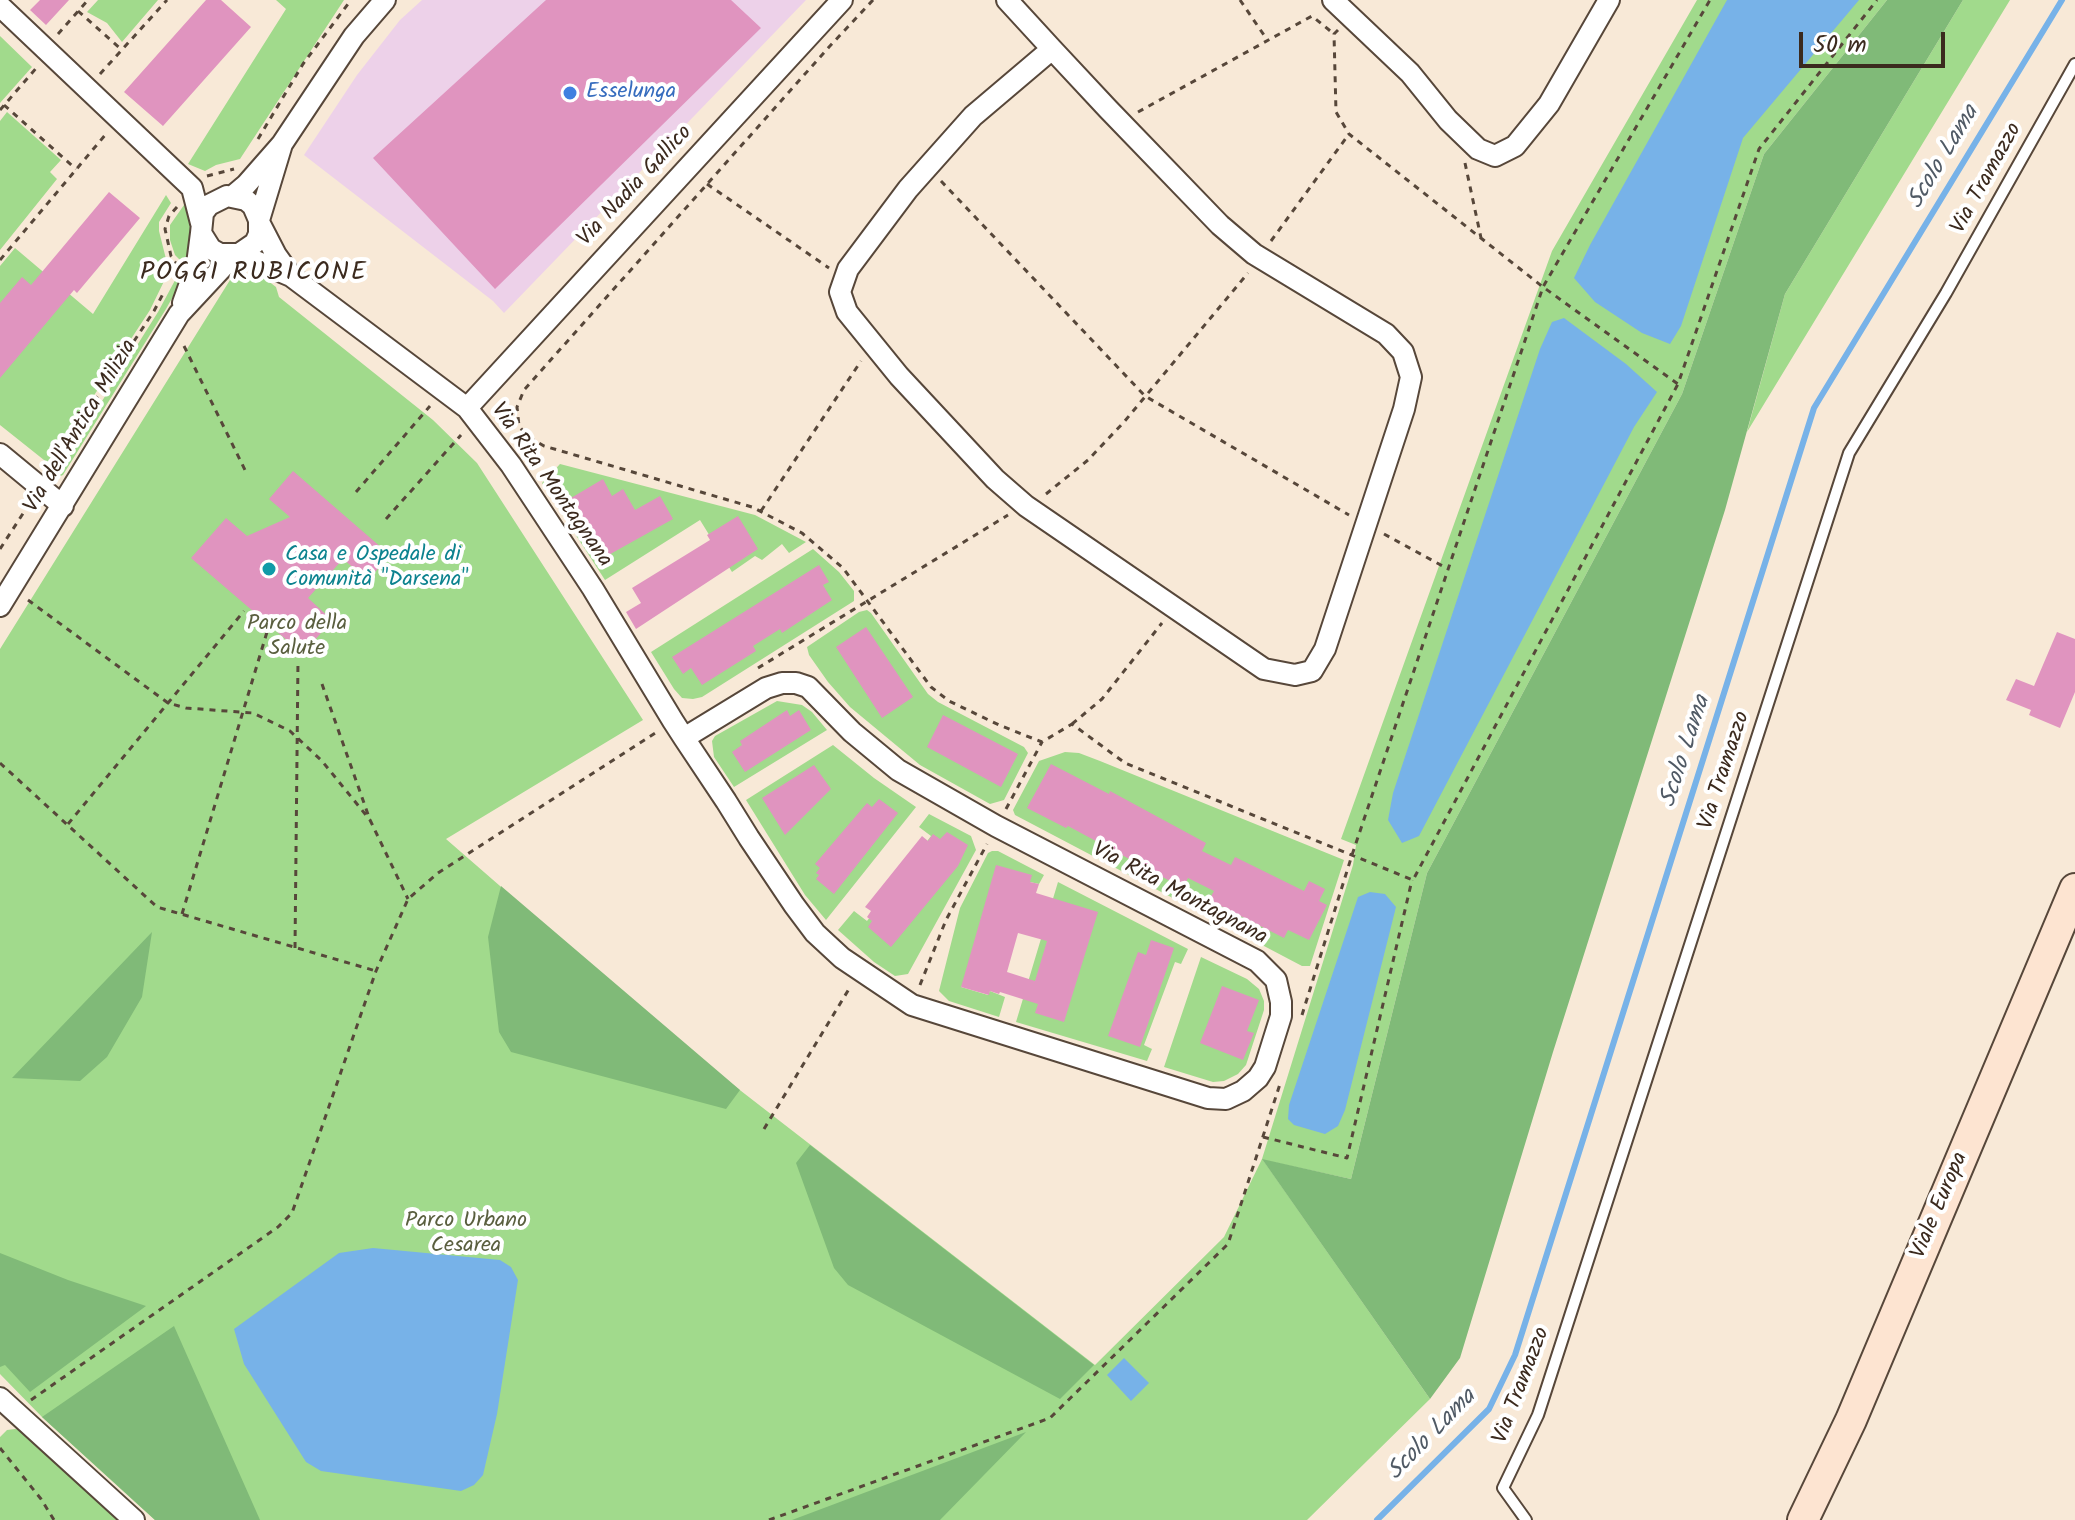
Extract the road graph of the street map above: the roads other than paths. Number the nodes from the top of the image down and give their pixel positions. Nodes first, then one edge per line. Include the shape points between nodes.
1 (385, 0) edge
2 (842, 0) edge
3 (1007, 0) edge
4 (1333, 0) edge
5 (1609, 0) edge
6 (0, 6) edge
7 (1052, 49) junction
8 (2075, 64) edge
9 (282, 144) junction
10 (192, 188) junction
11 (230, 196) junction
12 (260, 222) junction
13 (201, 228) junction
14 (237, 255) junction
15 (291, 276) junction
16 (179, 314) junction
17 (467, 408) junction
18 (0, 454) edge
19 (63, 506) junction
20 (0, 606) edge
21 (684, 738) junction
22 (2075, 889) edge
23 (0, 1398) edge
24 (14, 1415) edge
25 (134, 1520) edge
26 (1526, 1520) edge
27 (1803, 1520) edge

1 - 9 street via 354,36
2 - 17 street, Via Nadia Gallico
3 - 7 street
4 - 5 street via 1410,73 1478,149 1495,156 1515,146 1549,104
6 - 10 street
7 - 7 street via 973,116 908,189 848,269 840,292 847,312 899,376 1026,506 1264,669 1295,675 1312,671 1325,649 1409,388 1403,352 1386,334 1259,257 1220,225
8 - 26 lane, Via Tramazzo via 1849,453 1538,1415 1503,1488
9 - 11 street
9 - 12 street
10 - 11 street
10 - 13 street
11 - 12 street via 253,206
11 - 13 street via 209,205
12 - 14 street via 255,243
12 - 15 street, Via Rita Montagnana
13 - 14 street via 211,249
13 - 16 street, Via dell'Antica Milizia via 197,264
14 - 15 street, Via Rita Montagnana
14 - 16 street, Via dell'Antica Milizia
15 - 17 street, Via Rita Montagnana
16 - 19 street, Via dell'Antica Milizia
17 - 21 street, Via Rita Montagnana via 593,589
18 - 19 street
19 - 20 street, Via dell'Antica Milizia
21 - 21 street, Via Rita Montagnana via 815,933 863,974 912,1005 1208,1098 1226,1099 1243,1091 1265,1067 1281,1002 1276,980 1257,961 898,770 808,687 782,683 766,688
22 - 27 main road, Viale Europa via 1851,1420
23 - 24 street
24 - 25 street

